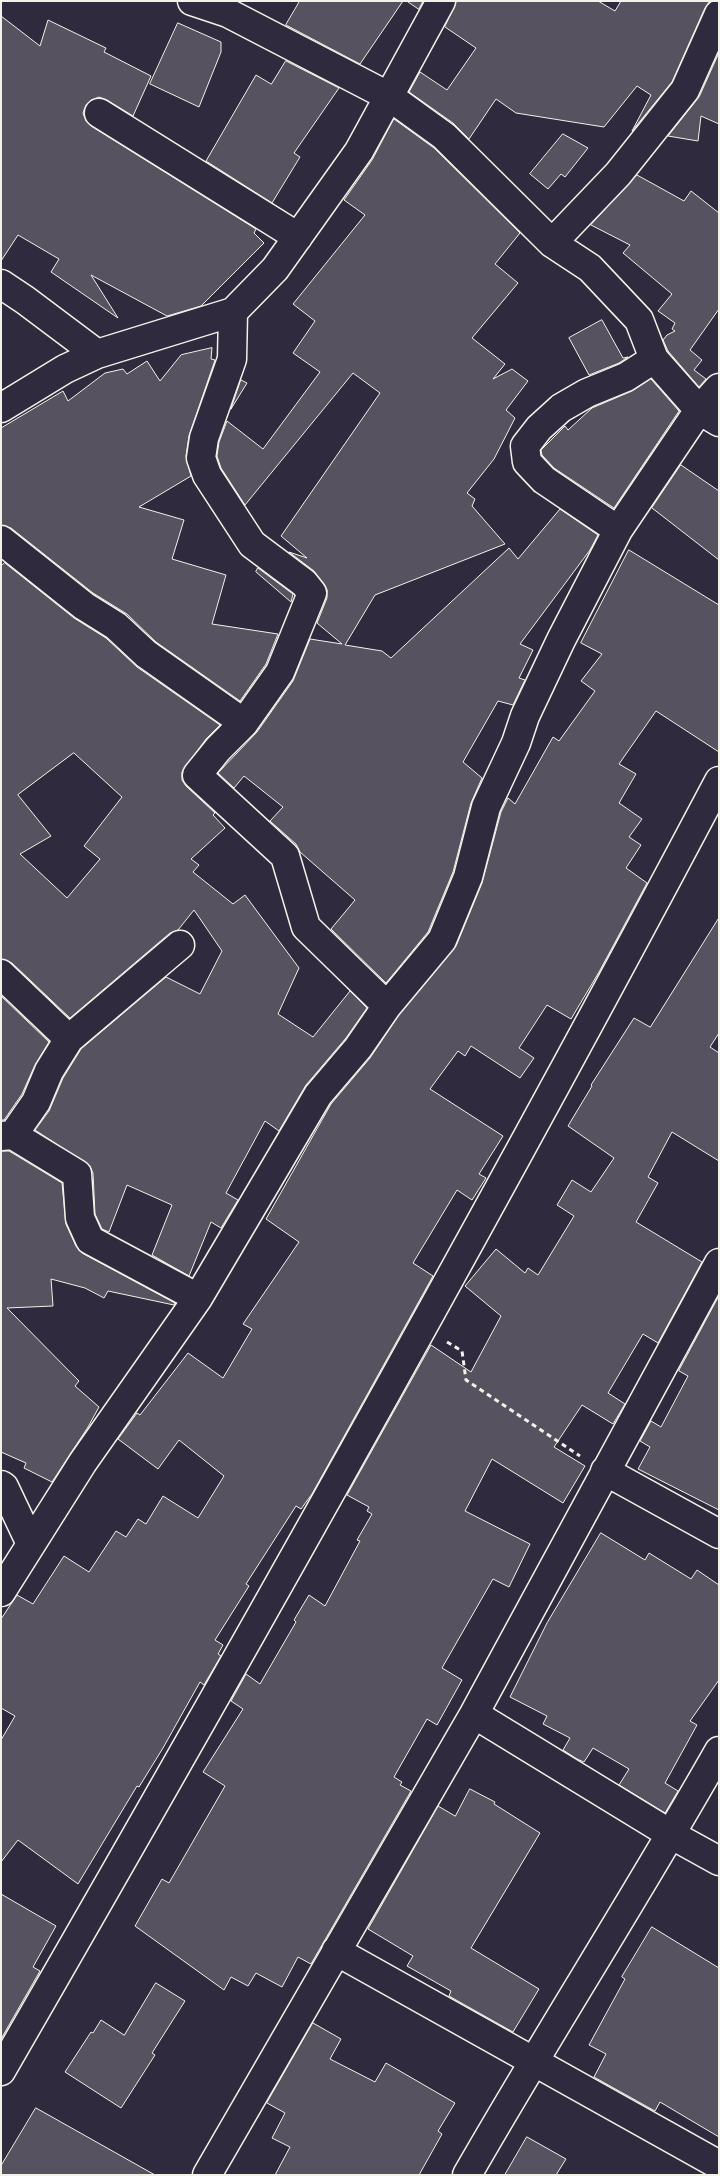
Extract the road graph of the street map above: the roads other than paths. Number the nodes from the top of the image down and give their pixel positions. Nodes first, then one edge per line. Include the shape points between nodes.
1 (192, 1) edge
2 (441, 1) edge
3 (719, 14) edge
4 (390, 96) junction
5 (99, 113) dead end
6 (298, 237) junction
7 (552, 243) junction
8 (1, 284) edge
9 (233, 312) junction
10 (97, 354) junction
11 (654, 359) junction
12 (719, 388) edge
13 (1, 408) edge
14 (709, 416) edge
15 (618, 530) junction
16 (1, 540) edge
17 (244, 723) junction
18 (719, 781) edge
19 (180, 945) dead end
20 (1, 974) edge
21 (387, 1006) junction
22 (68, 1039) junction
23 (7, 1135) edge
24 (719, 1263) edge
25 (198, 1298) junction
26 (605, 1471) junction
27 (1, 1485) edge
28 (719, 1534) edge
29 (31, 1544) junction
30 (1, 1592) edge
31 (474, 1714) junction
32 (719, 1751) edge
33 (672, 1835) junction
34 (719, 1861) edge
35 (336, 1951) junction
36 (533, 2060) junction
37 (1, 2071) edge
38 (719, 2165) edge
39 (207, 2175) edge
40 (467, 2175) edge

1 - 4 street via 228,13
2 - 4 street
3 - 7 street via 685,90 612,180
4 - 6 street via 359,151
4 - 7 street via 444,136
5 - 6 street
6 - 9 street via 276,269
7 - 11 street via 590,268 639,320
8 - 10 street
9 - 10 street
9 - 17 street via 232,359 204,438 201,458 207,475 252,544 304,583 312,593 280,672
10 - 13 street via 65,369
11 - 14 street
11 - 15 street via 626,377 561,408 525,446 527,462 544,480
12 - 14 street
14 - 15 street
15 - 21 street via 533,699 486,807 468,877 442,940
16 - 17 street via 84,606 116,626 146,654
17 - 21 street via 197,776 286,856 306,927
18 - 37 street via 422,1328
19 - 22 street
20 - 22 street
21 - 25 street via 358,1048 318,1096
22 - 23 street via 36,1102
23 - 25 street via 77,1174 80,1218 90,1240
24 - 26 street
25 - 29 street via 83,1462
26 - 28 street
26 - 31 street
27 - 29 street
29 - 30 street
31 - 33 street
31 - 35 street
32 - 33 street
33 - 34 street
33 - 36 street
35 - 36 street
35 - 39 street
36 - 38 street
36 - 40 street

